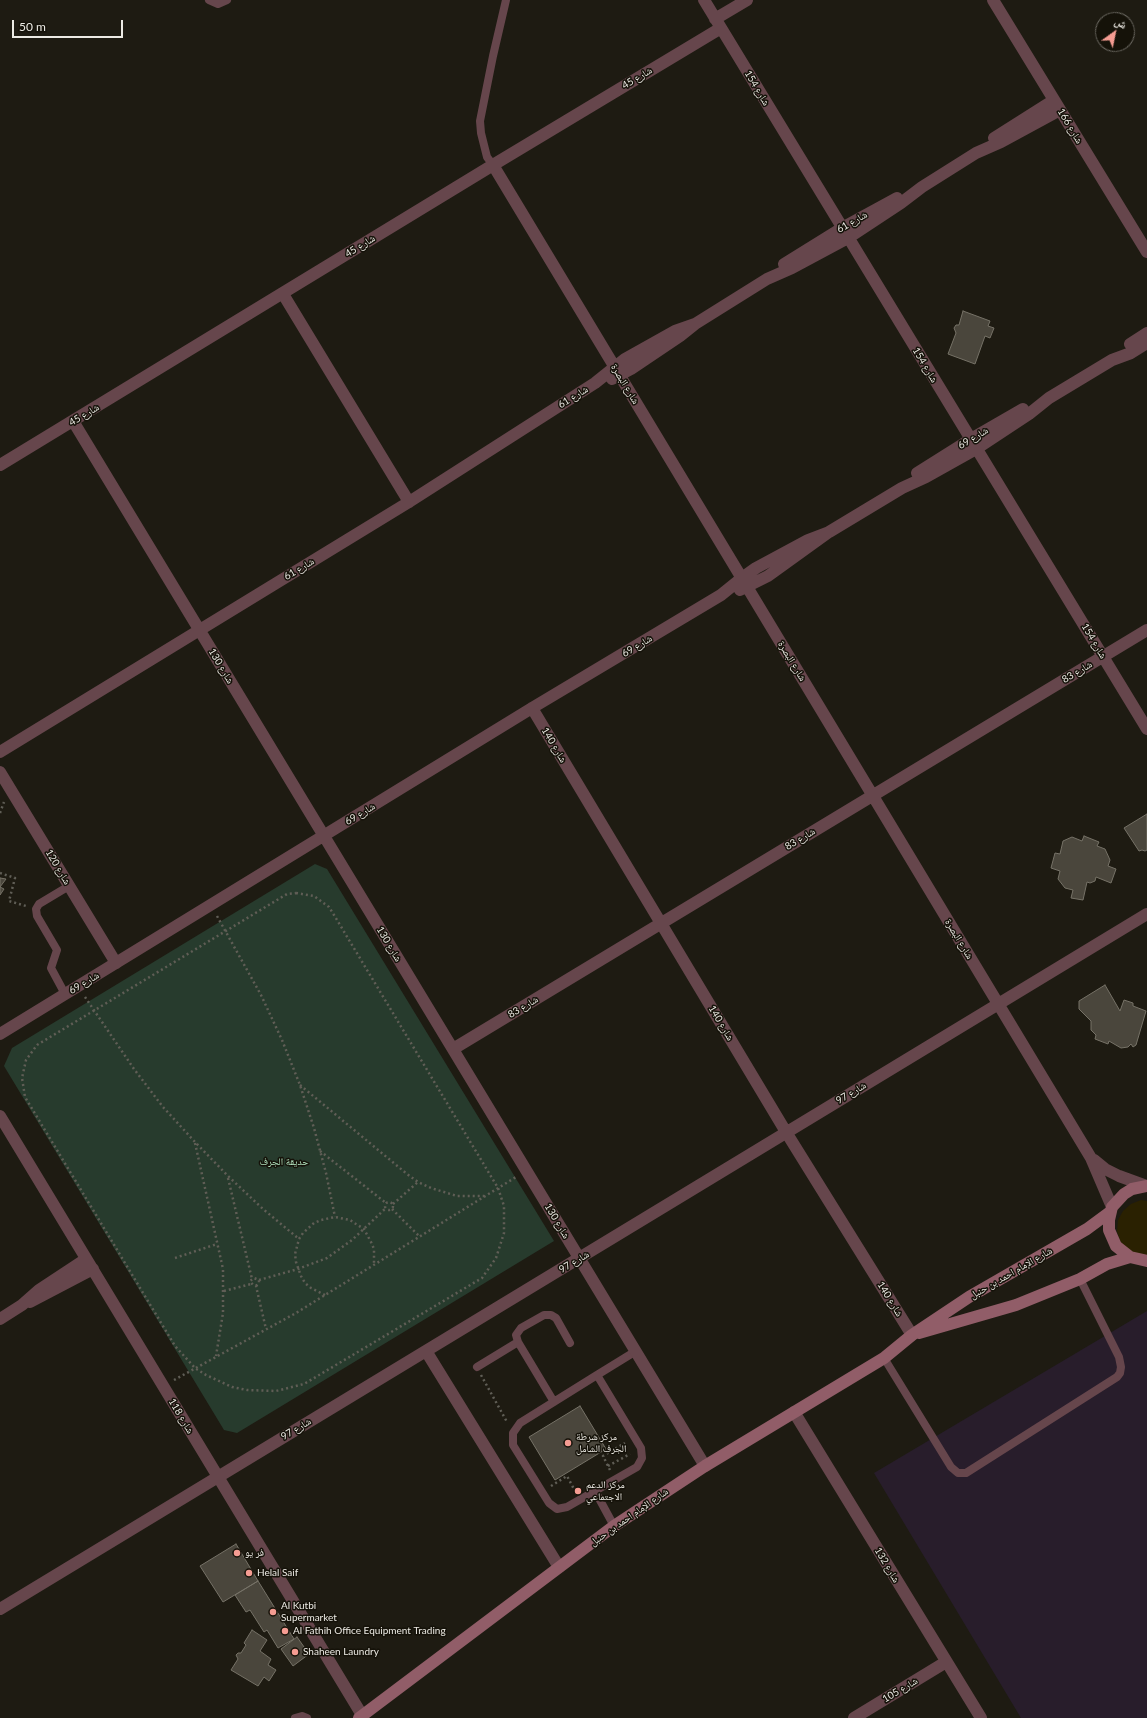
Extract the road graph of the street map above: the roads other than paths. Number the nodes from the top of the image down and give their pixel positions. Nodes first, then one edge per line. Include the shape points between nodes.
1 (209, 0) edge
2 (227, 0) edge
3 (506, 0) edge
4 (704, 0) edge
5 (747, 0) edge
6 (993, 0) edge
7 (718, 24) junction
8 (1057, 105) junction
9 (492, 165) junction
10 (845, 233) junction
11 (1147, 252) edge
12 (284, 294) junction
13 (1147, 333) edge
14 (1147, 343) edge
15 (1112, 360) junction
16 (617, 371) junction
17 (73, 421) junction
18 (974, 444) junction
19 (0, 465) edge
20 (409, 502) junction
21 (744, 583) junction
22 (199, 630) junction
23 (1147, 630) edge
24 (1103, 656) junction
25 (532, 708) junction
26 (1147, 729) edge
27 (0, 752) edge
28 (0, 772) edge
29 (873, 795) junction
30 (324, 836) junction
31 (69, 886) junction
32 (1147, 914) edge
33 (661, 923) junction
34 (116, 963) junction
35 (65, 994) junction
36 (998, 1004) junction
37 (0, 1034) edge
38 (453, 1049) junction
39 (0, 1116) edge
40 (786, 1132) junction
41 (1091, 1158) junction
42 (1147, 1186) edge
43 (1111, 1209) junction
44 (1130, 1257) junction
45 (86, 1259) junction
46 (580, 1259) junction
47 (1147, 1261) edge
48 (93, 1270) junction
49 (1080, 1279) junction
50 (22, 1305) junction
51 (0, 1319) edge
52 (912, 1335) junction
53 (518, 1342) junction
54 (570, 1343) dead end
55 (426, 1351) junction
56 (636, 1351) junction
57 (884, 1358) junction
58 (477, 1367) road end
59 (598, 1375) junction
60 (554, 1402) junction
61 (794, 1412) junction
62 (705, 1466) junction
63 (218, 1477) junction
64 (595, 1491) junction
65 (614, 1526) junction
66 (559, 1568) junction
67 (0, 1609) edge
68 (946, 1662) junction
69 (360, 1717) edge
70 (295, 1718) edge
71 (307, 1718) edge
72 (854, 1718) edge
73 (980, 1718) edge

1 - 2 lane via 218,4
3 - 9 lane via 480,121 483,145
4 - 7 street, شارع 154
5 - 7 street, شارع 45
6 - 8 street, شارع 166
7 - 9 street, شارع 45
7 - 10 street, شارع 154
8 - 10 street, شارع 61 via 992,139 976,153 922,187 902,195
8 - 11 street, شارع 166
9 - 12 street, شارع 45
9 - 16 street, شارع البصرة
10 - 16 street, شارع 61 via 783,264 768,279 695,324 675,331
10 - 18 street, شارع 154
12 - 17 street, شارع 45
12 - 20 street
13 - 15 street, شارع 69
14 - 15 street, شارع 69
15 - 18 street, شارع 69 via 1049,398 1029,406
16 - 20 street, شارع 61
16 - 21 street, شارع البصرة
17 - 19 street, شارع 45
17 - 22 street, شارع 130
18 - 21 street, شارع 69 via 918,473 902,488 829,532 808,540
18 - 24 street, شارع 154
20 - 22 street, شارع 61
21 - 25 street, شارع 69
21 - 29 street, شارع البصرة
22 - 27 street, شارع 61
22 - 30 street, شارع 130
23 - 24 street, شارع 83
24 - 26 street, شارع 154
24 - 29 street, شارع 83
25 - 30 street, شارع 69
25 - 33 street, شارع 140
28 - 31 street, شارع 120
29 - 33 street, شارع 83
29 - 36 street, شارع البصرة
30 - 34 street, شارع 69
30 - 38 street, شارع 130
31 - 34 street, شارع 120
31 - 35 lane via 39,904 36,909 37,916 57,950 51,968
32 - 36 street, شارع 97
33 - 38 street, شارع 83
33 - 40 street, شارع 140
34 - 35 street, شارع 69
35 - 37 street, شارع 69
36 - 40 street, شارع 97
36 - 41 street, شارع البصرة
38 - 46 street, شارع 130
39 - 45 street, شارع 118
40 - 46 street, شارع 97
40 - 52 street, شارع 140
41 - 42 street, شارع البصرة via 1119,1176
41 - 43 street, شارع البصرة
42 - 43 street, شارع الإمام احمد بن حنبل via 1132,1189 1124,1194
43 - 44 street via 1109,1230 1112,1238 1116,1246
43 - 52 street, شارع الإمام احمد بن حنبل via 1087,1228 974,1294
44 - 47 street
44 - 49 street, شارع الإمام احمد بن حنبل via 1107,1264
45 - 48 street, شارع 118
45 - 50 street via 39,1290
46 - 55 street, شارع 97
46 - 56 street, شارع 130
48 - 50 street via 43,1297
48 - 63 street, شارع 118
49 - 52 street, شارع الإمام احمد بن حنبل via 1016,1305
49 - 57 lane via 1119,1357 1120,1373 966,1473 958,1473 951,1467
50 - 51 street
52 - 57 street, شارع الإمام احمد بن حنبل
53 - 54 lane via 516,1335 521,1328 547,1314 556,1318
53 - 58 lane
53 - 60 lane
55 - 63 street, شارع 97
55 - 66 street
56 - 59 lane
56 - 62 street, شارع 130
57 - 61 street, شارع الإمام احمد بن حنبل
59 - 60 lane
59 - 64 lane via 642,1453 637,1466
60 - 64 lane via 520,1423 513,1433 513,1444 549,1503 557,1509 567,1507
61 - 62 street, شارع الإمام احمد بن حنبل
61 - 68 street, شارع 132
62 - 65 street, شارع الإمام احمد بن حنبل
63 - 67 street, شارع 97
63 - 69 street, شارع 118
64 - 65 lane
65 - 66 street, شارع الإمام احمد بن حنبل
66 - 69 street, شارع الإمام احمد بن حنبل
68 - 72 street, شارع 105
68 - 73 street, شارع 132
70 - 71 lane

